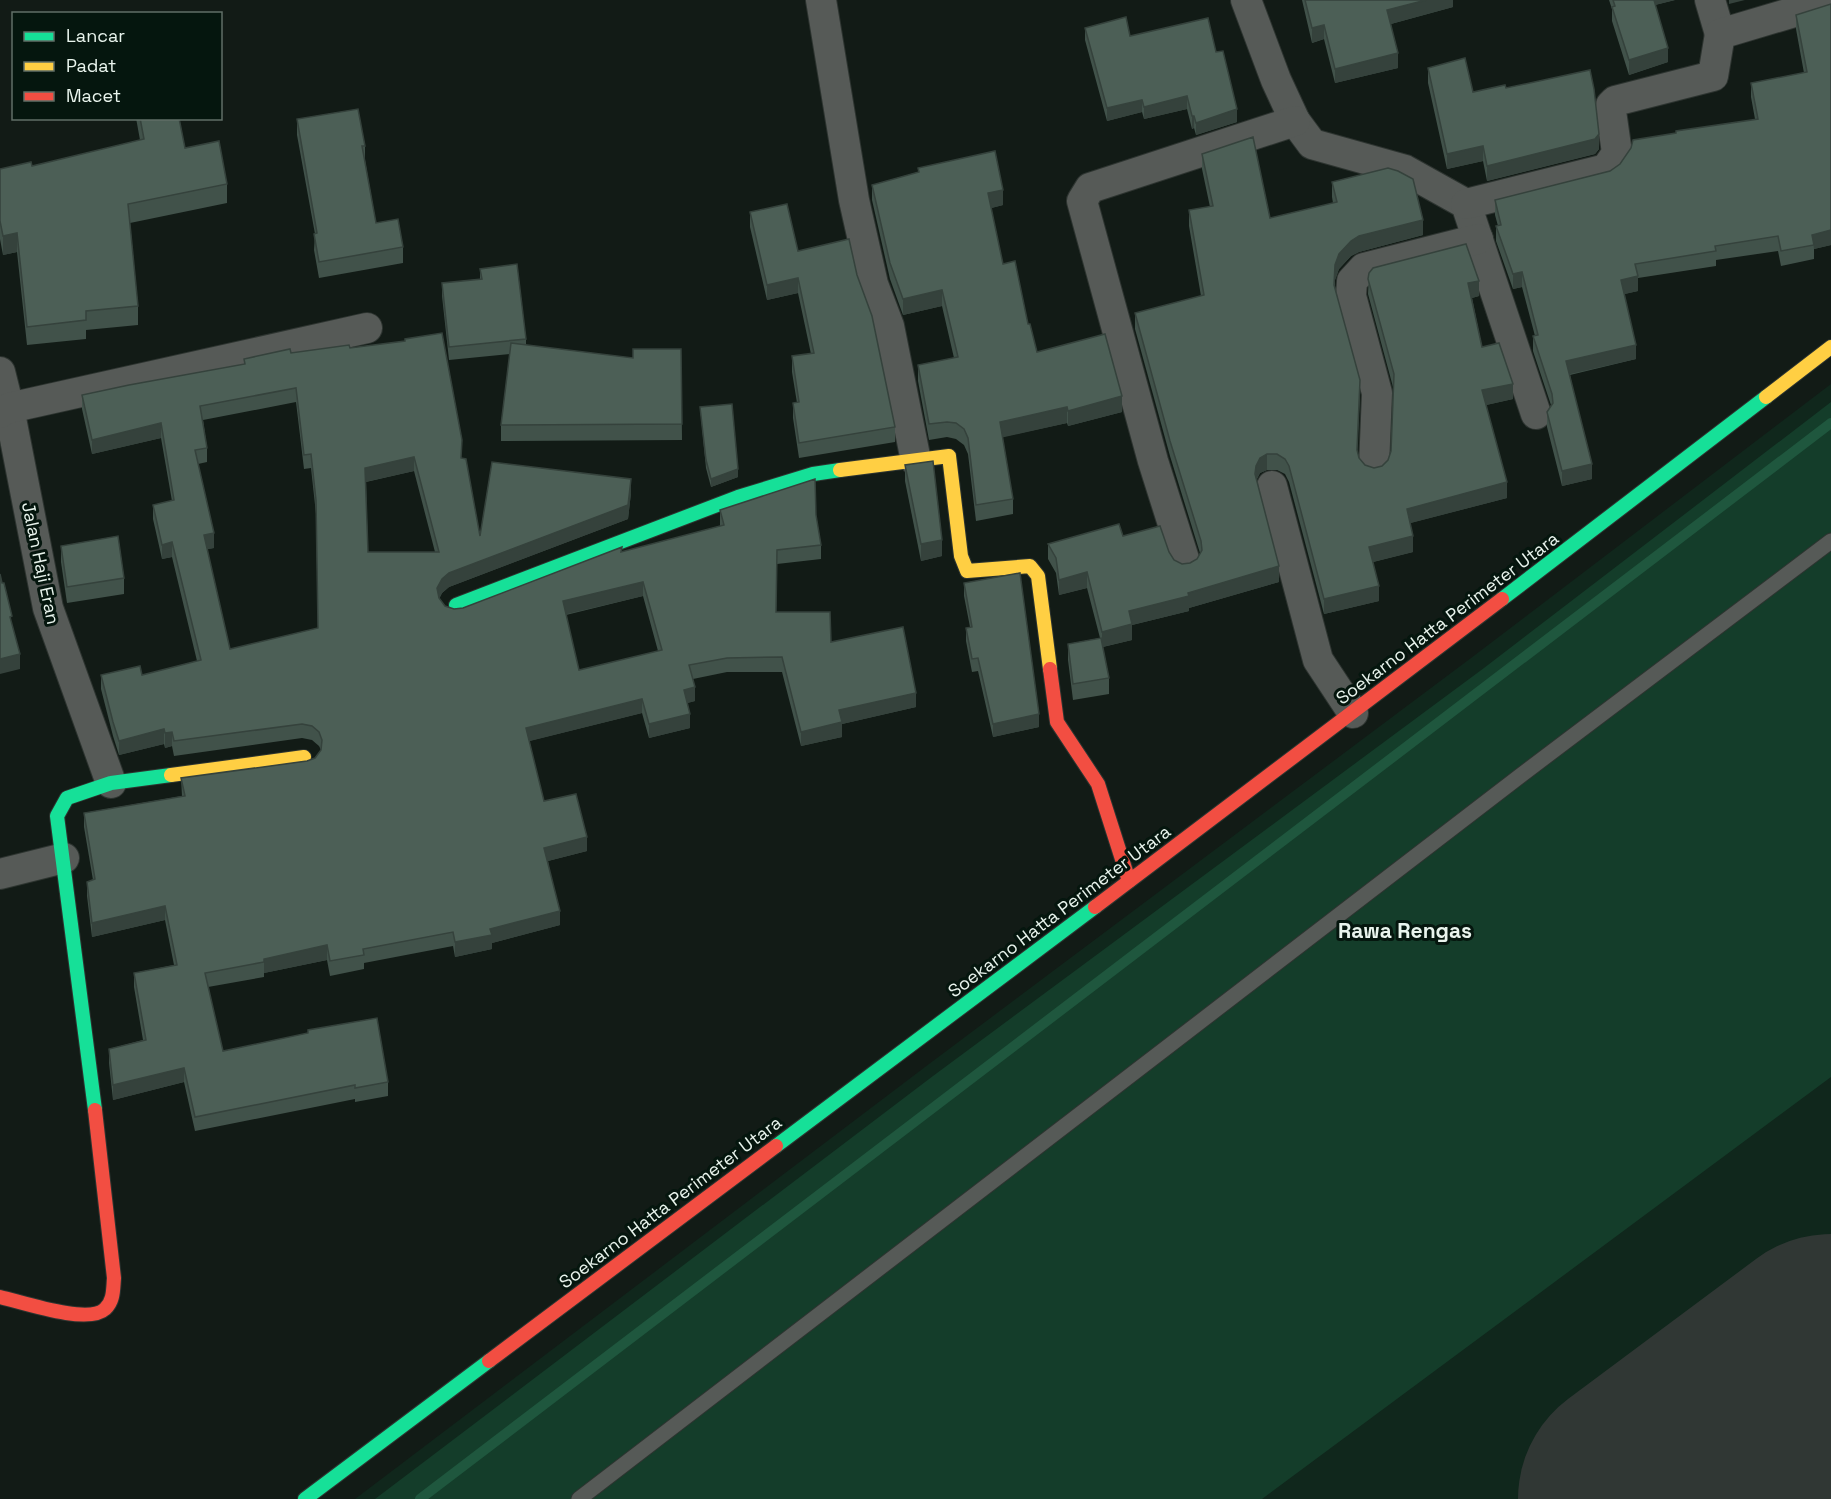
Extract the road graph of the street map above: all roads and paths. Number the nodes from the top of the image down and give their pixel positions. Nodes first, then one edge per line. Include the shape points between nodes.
1 (821, 0) edge
2 (1246, 0) edge
3 (1710, 0) edge
4 (1831, 1) edge
5 (1720, 34) junction
6 (1295, 122) junction
7 (1466, 204) junction
8 (1478, 239) junction
9 (367, 328) dead end
10 (1831, 347) edge
11 (0, 372) edge
12 (5, 410) edge
13 (1536, 414) dead end
14 (916, 461) junction
15 (1374, 466) edge
16 (1272, 486) dead end
17 (1831, 541) edge
18 (1185, 562) edge
19 (456, 605) dead end
20 (1353, 713) junction
21 (304, 757) dead end
22 (111, 783) junction
23 (64, 858) junction
24 (0, 874) edge
25 (1129, 881) junction
26 (0, 1297) edge
27 (305, 1499) edge
28 (579, 1499) edge

1 - 14 street via 854,200 873,284 890,326
2 - 6 street
3 - 5 street
4 - 5 street
5 - 7 street via 1713,76 1611,105 1617,153 1606,169
6 - 7 street via 1312,144 1404,171
6 - 18 street via 1090,188 1082,201 1153,461
7 - 8 street
8 - 13 street
8 - 15 street via 1364,268 1352,281 1351,296 1377,393
9 - 12 street
10 - 20 street, Soekarno Hatta Perimeter Utara
11 - 12 street, Jalan Haji Eran
12 - 22 street, Jalan Haji Eran via 48,608
14 - 19 street via 813,474 738,497
14 - 25 street via 949,456 961,556 967,571 1030,566 1038,576 1057,722 1098,784
16 - 20 street via 1318,660
17 - 28 lane
20 - 25 street, Soekarno Hatta Perimeter Utara
21 - 22 street
22 - 23 street via 67,798 57,816
23 - 24 street
23 - 26 street via 113,1296 105,1309 91,1316
25 - 27 street, Soekarno Hatta Perimeter Utara

